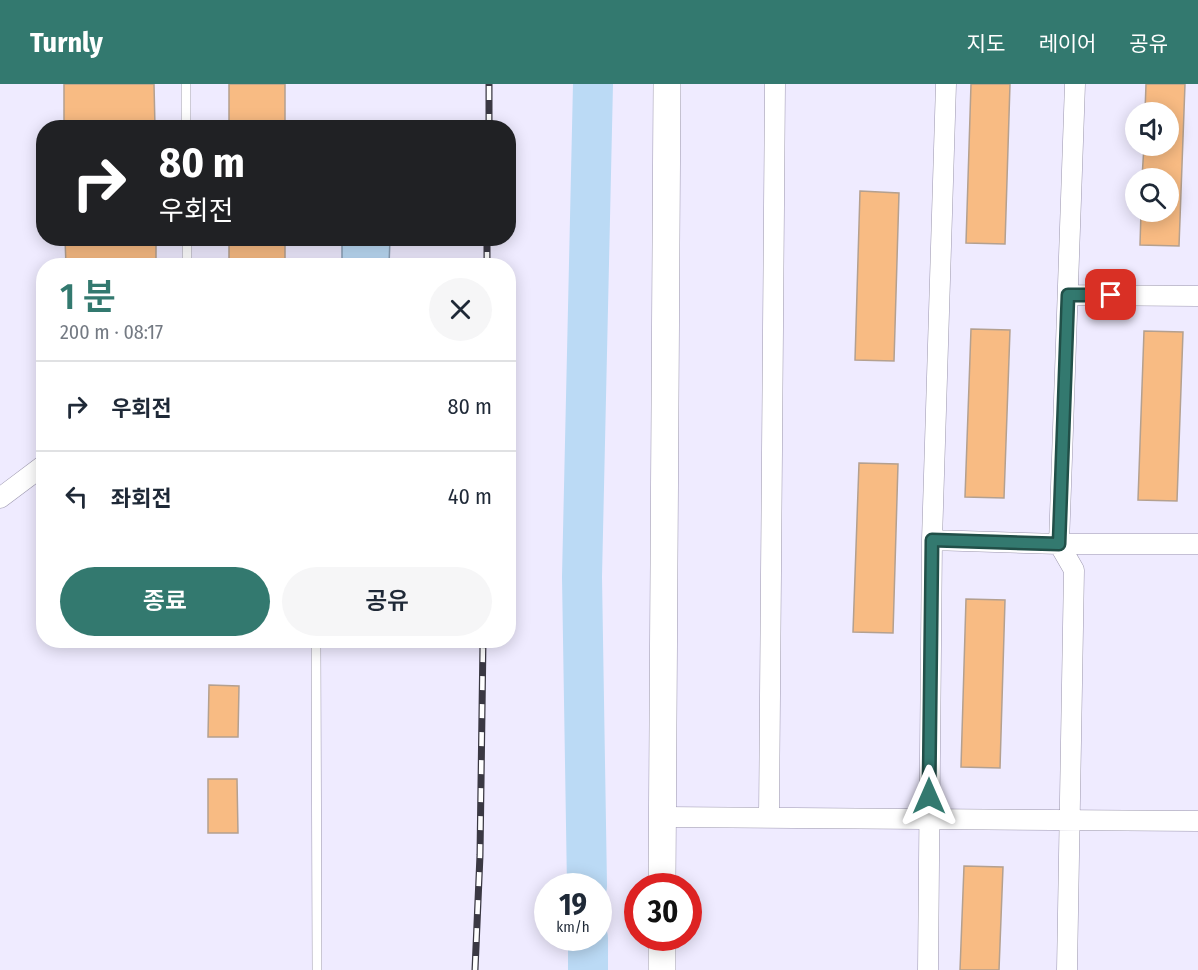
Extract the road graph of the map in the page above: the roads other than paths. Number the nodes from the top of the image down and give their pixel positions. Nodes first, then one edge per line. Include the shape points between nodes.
1 (186, 84) edge
2 (666, 84) edge
3 (775, 84) edge
4 (946, 84) edge
5 (1075, 84) edge
6 (186, 120) edge
7 (1068, 295) junction
8 (1198, 296) edge
9 (36, 471) edge
10 (0, 498) edge
11 (932, 540) junction
12 (1059, 544) junction
13 (1198, 544) edge
14 (316, 648) edge
15 (663, 817) junction
16 (769, 818) junction
17 (929, 819) junction
18 (1070, 820) junction
19 (1198, 822) edge
20 (662, 873) edge
21 (662, 951) edge
22 (317, 970) edge
23 (662, 970) edge
24 (928, 970) edge
25 (1067, 970) edge

1 - 6 lane
2 - 15 street
3 - 16 street
4 - 11 street
5 - 7 street
7 - 8 street
7 - 12 street
9 - 10 street
11 - 12 street
11 - 17 street
12 - 13 street
12 - 18 street via 1074,570
14 - 22 lane
15 - 16 street
15 - 20 street
16 - 17 street
17 - 18 street
17 - 24 street
18 - 19 street
18 - 25 street
21 - 23 street

